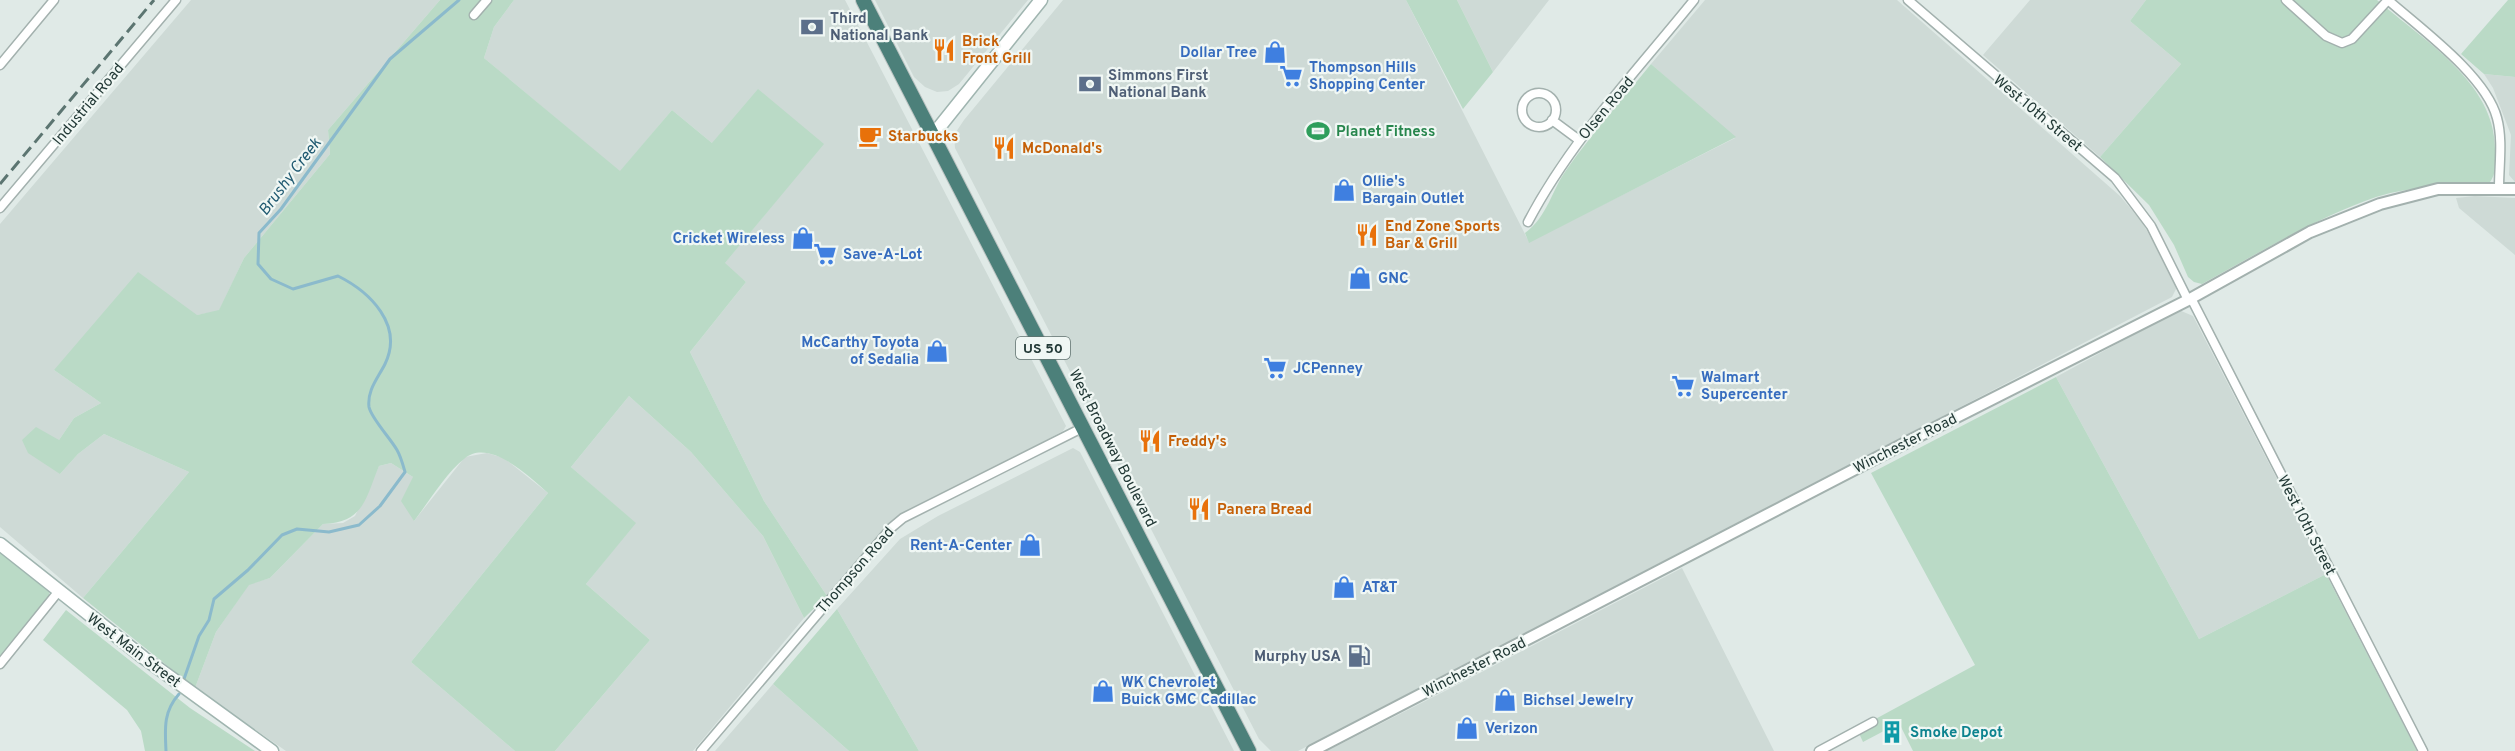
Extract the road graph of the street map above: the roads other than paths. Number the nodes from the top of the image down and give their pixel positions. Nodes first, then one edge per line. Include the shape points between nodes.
1 (54, 0) edge
2 (176, 0) edge
3 (487, 0) edge
4 (863, 0) edge
5 (1041, 0) edge
6 (1694, 0) edge
7 (1908, 0) edge
8 (2286, 0) edge
9 (2388, 0) edge
10 (474, 15) dead end
11 (3, 55) edge
12 (0, 65) edge
13 (1552, 120) junction
14 (933, 135) junction
15 (1579, 140) junction
16 (2499, 188) junction
17 (2515, 189) edge
18 (0, 208) edge
19 (1528, 222) dead end
20 (2189, 299) junction
21 (1084, 427) junction
22 (0, 544) edge
23 (58, 592) junction
24 (0, 664) edge
25 (1873, 722) dead end
26 (272, 751) edge
27 (701, 751) edge
28 (1249, 751) edge
29 (1312, 751) edge
30 (1819, 751) edge
31 (2423, 751) edge

1 - 11 street
2 - 18 street, Industrial Road
3 - 10 street
4 - 14 highway, West Broadway Boulevard / US 50
5 - 14 main road
6 - 15 street, Olsen Road
7 - 20 street, West 10th Street via 2115,178 2151,226
8 - 9 street via 2326,36 2342,43 2352,39
9 - 16 street via 2459,61 2489,98 2500,133
11 - 12 street
13 - 13 street via 1538,126 1528,122 1522,107 1527,97 1548,95 1555,104
13 - 15 street
14 - 21 highway, West Broadway Boulevard / US 50
15 - 19 street, Olsen Road via 1549,181
16 - 17 street, Winchester Road
16 - 20 street, Winchester Road via 2438,189 2380,204 2310,232
20 - 29 street, Winchester Road
20 - 31 street, West 10th Street
21 - 27 street, Thompson Road via 903,518 891,528
21 - 28 highway, West Broadway Boulevard / US 50
22 - 23 main road, West Main Street
23 - 24 street
23 - 26 main road, West Main Street
25 - 30 street

